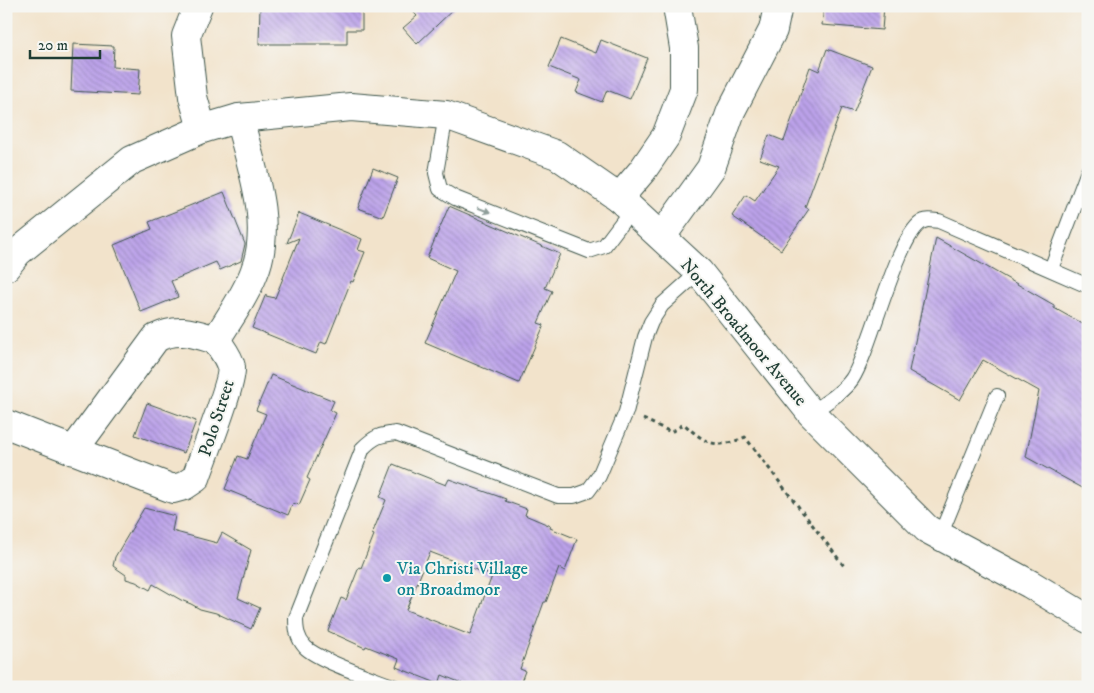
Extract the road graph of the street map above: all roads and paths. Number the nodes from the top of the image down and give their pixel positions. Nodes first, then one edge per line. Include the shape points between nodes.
1 (198, 6) edge
2 (677, 6) edge
3 (778, 6) edge
4 (446, 115) junction
5 (239, 118) junction
6 (202, 129) junction
7 (1088, 172) edge
8 (626, 203) junction
9 (662, 236) junction
10 (6, 267) edge
11 (1051, 269) junction
12 (698, 272) junction
13 (1088, 286) edge
14 (216, 340) junction
15 (997, 396) dead end
16 (626, 412) junction
17 (811, 413) junction
18 (6, 424) edge
19 (73, 451) junction
20 (940, 536) junction
21 (844, 566) dead end
22 (1030, 584) junction
23 (1088, 595) edge
24 (1088, 619) edge
25 (395, 687) edge

1 - 6 street via 186,36 193,98
2 - 8 street via 684,48 684,89 666,136 642,171
3 - 9 street via 773,30 731,111 711,168
4 - 5 street, North Broadmoor Avenue via 351,107
4 - 8 street, North Broadmoor Avenue via 557,155
4 -> 8 lane via 436,173 440,189 455,198 589,251 604,246
5 - 6 street, North Broadmoor Avenue
5 - 14 street via 260,205 261,249 246,293
6 - 10 street, North Broadmoor Avenue via 132,160 18,252
7 - 11 lane
8 - 9 street, North Broadmoor Avenue
9 - 12 street, North Broadmoor Avenue
11 - 13 lane
11 - 17 lane via 939,221 925,220 915,227 903,246 864,357 840,392
12 - 16 lane via 662,305 651,322 644,337
12 - 17 street, North Broadmoor Avenue
14 - 19 street via 186,332 168,332 156,338
14 - 19 street, Polo Street via 232,368 196,478 173,489
15 - 20 lane
16 - 21 path via 672,432 684,424 698,437 714,444 730,444 745,437
16 - 25 lane via 599,476 588,491 574,496 542,491 396,434 382,434 363,448 296,618 296,632 305,647 320,657
17 - 20 street, North Broadmoor Avenue via 927,528
18 - 19 street, Polo Street
20 - 22 street, North Broadmoor Avenue
22 - 23 street, North Broadmoor Avenue
22 - 24 street, North Broadmoor Avenue

